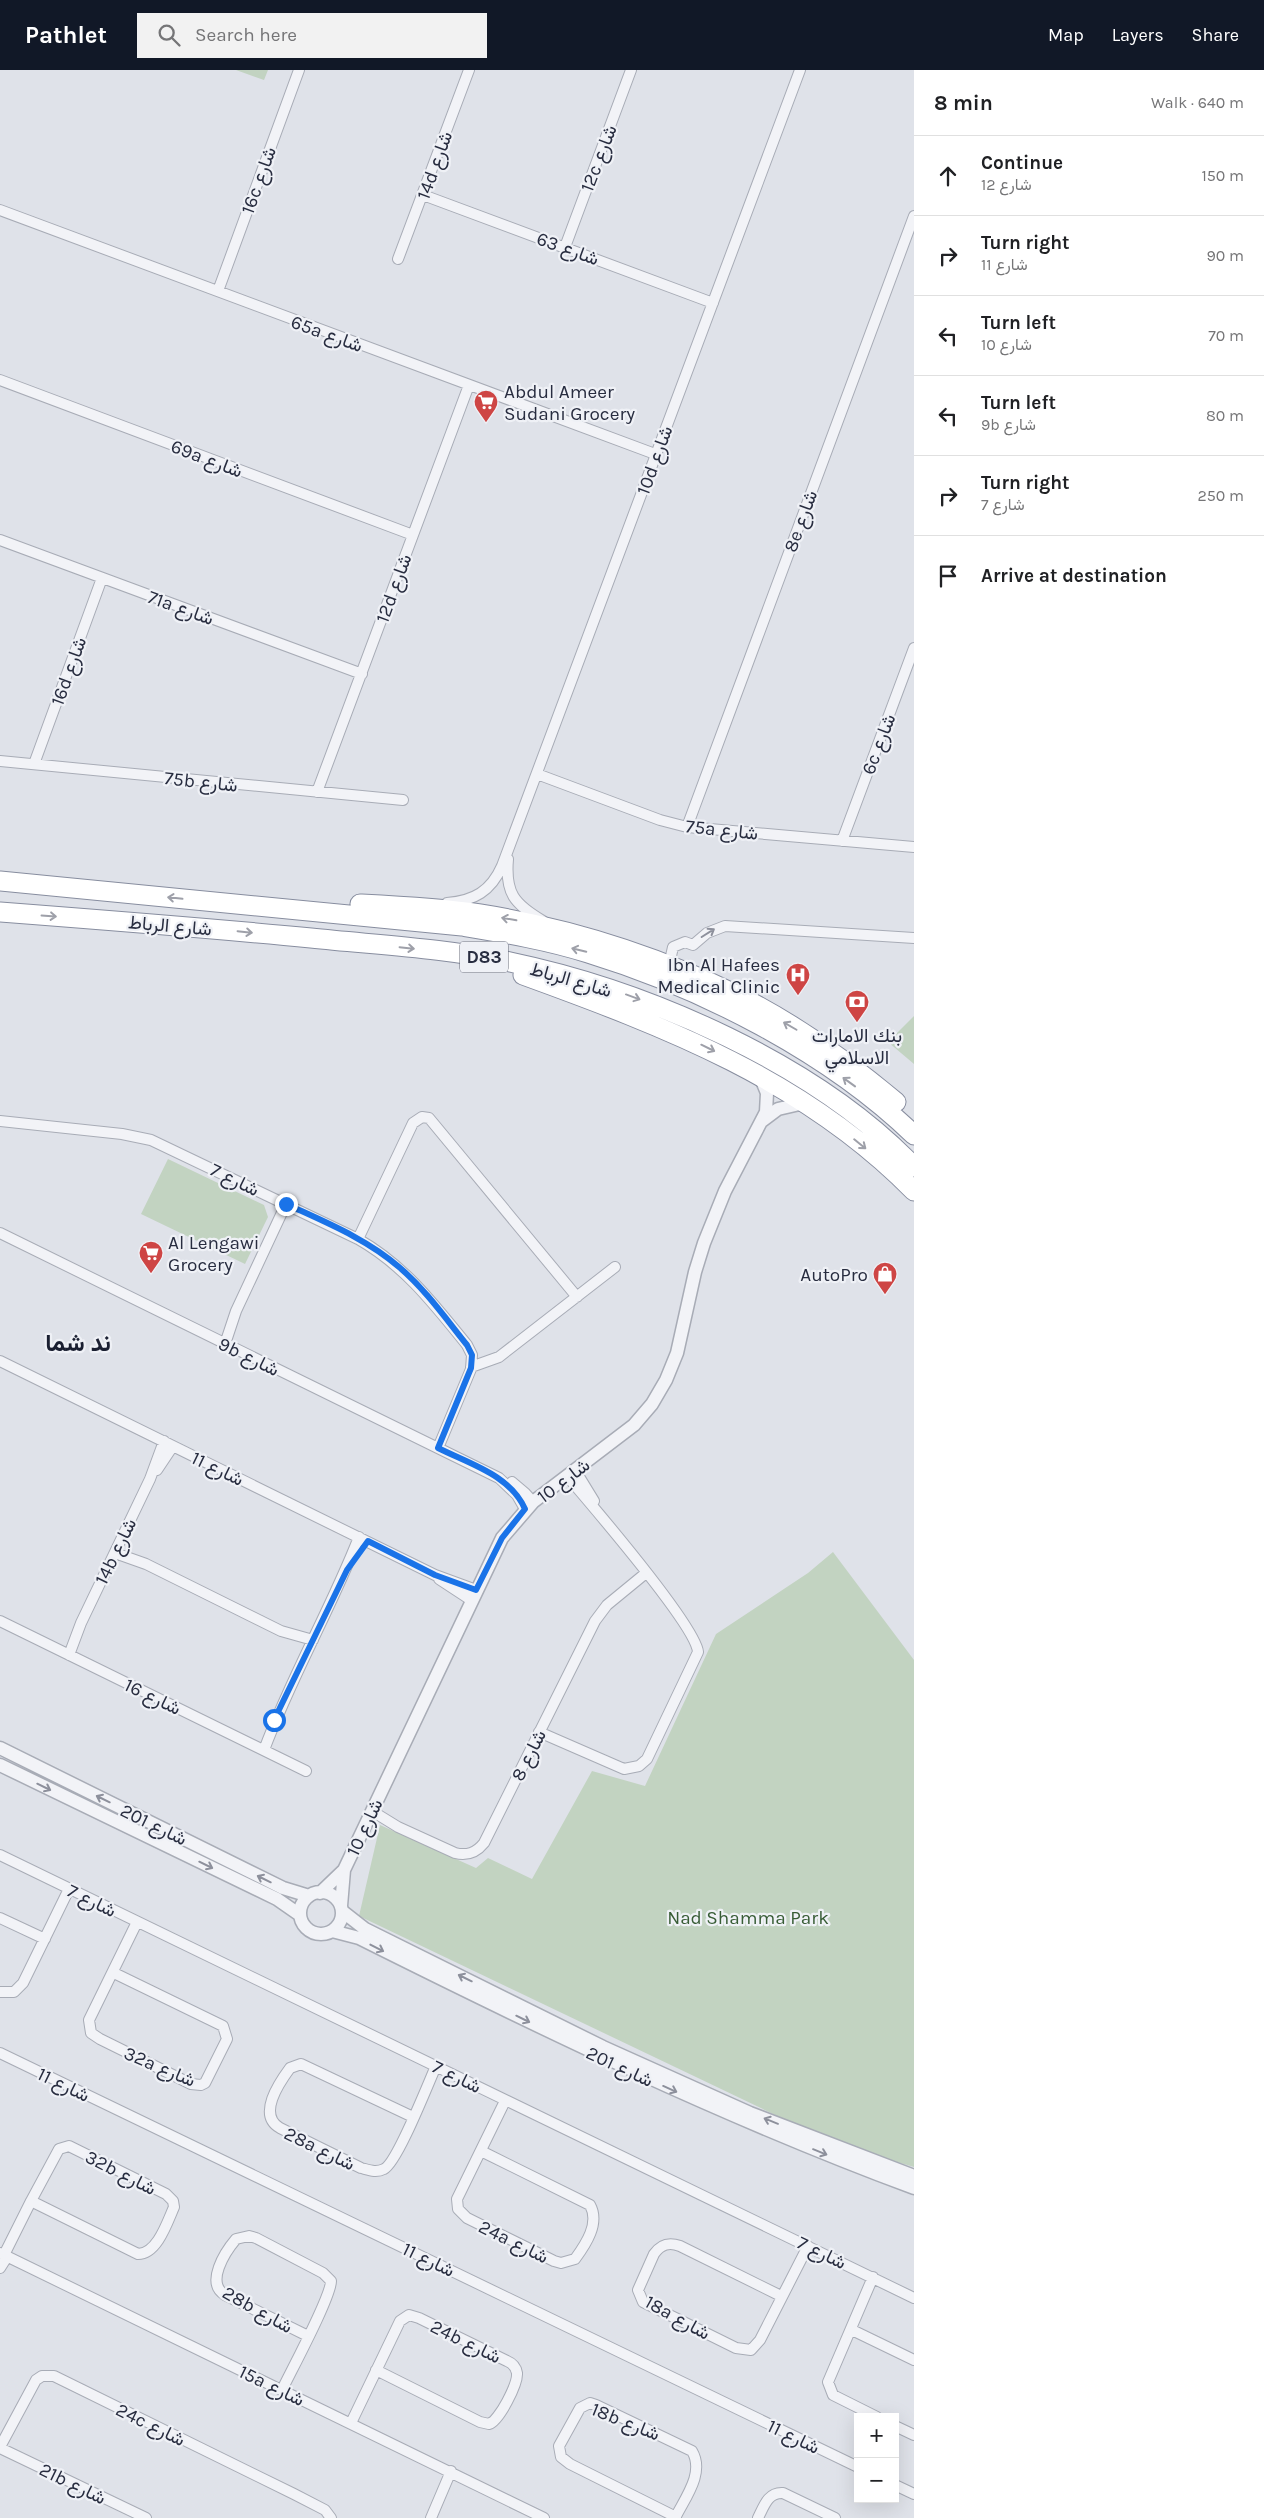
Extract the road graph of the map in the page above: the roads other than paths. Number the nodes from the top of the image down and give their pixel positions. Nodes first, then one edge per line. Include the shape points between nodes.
1 (299, 70) edge
2 (469, 70) edge
3 (631, 70) edge
4 (800, 70) edge
5 (423, 195) junction
6 (0, 210) edge
7 (914, 216) edge
8 (565, 247) junction
9 (398, 259) dead end
10 (218, 291) junction
11 (713, 303) junction
12 (0, 380) edge
13 (469, 385) junction
14 (655, 454) junction
15 (414, 535) junction
16 (0, 540) edge
17 (102, 578) junction
18 (914, 648) edge
19 (362, 674) junction
20 (0, 761) edge
21 (34, 764) junction
22 (538, 774) junction
23 (318, 792) junction
24 (403, 800) dead end
25 (687, 827) junction
26 (842, 840) junction
27 (914, 848) edge
28 (509, 850) junction
29 (0, 881) edge
30 (210, 901) junction
31 (396, 906) junction
32 (0, 912) edge
33 (562, 932) junction
34 (914, 938) edge
35 (466, 954) junction
36 (674, 969) junction
37 (758, 1074) junction
38 (804, 1103) junction
39 (914, 1117) edge
40 (0, 1121) edge
41 (762, 1121) junction
42 (914, 1135) edge
43 (914, 1167) edge
44 (914, 1191) edge
45 (289, 1206) junction
46 (0, 1233) edge
47 (358, 1239) junction
48 (615, 1267) dead end
49 (577, 1297) junction
50 (221, 1342) junction
51 (472, 1355) junction
52 (499, 1357) junction
53 (0, 1361) edge
54 (471, 1367) junction
55 (169, 1444) junction
56 (435, 1447) junction
57 (571, 1473) junction
58 (529, 1506) junction
59 (364, 1539) junction
60 (116, 1550) junction
61 (648, 1575) junction
62 (473, 1595) junction
63 (0, 1621) edge
64 (311, 1645) junction
65 (65, 1653) junction
66 (541, 1729) junction
67 (0, 1748) edge
68 (260, 1749) junction
69 (0, 1765) edge
70 (306, 1771) dead end
71 (370, 1815) junction
72 (0, 1855) edge
73 (344, 1870) junction
74 (69, 1889) junction
75 (314, 1894) junction
76 (341, 1909) junction
77 (300, 1915) junction
78 (0, 1918) edge
79 (137, 1922) junction
80 (332, 1931) junction
81 (45, 1939) junction
82 (114, 1973) junction
83 (0, 1992) edge
84 (0, 2052) edge
85 (436, 2066) junction
86 (505, 2100) junction
87 (413, 2117) junction
88 (481, 2152) junction
89 (914, 2176) edge
90 (914, 2188) edge
91 (31, 2201) junction
92 (808, 2246) junction
93 (4, 2255) edge
94 (0, 2268) edge
95 (873, 2277) junction
96 (781, 2296) junction
97 (914, 2298) edge
98 (852, 2330) junction
99 (308, 2336) junction
100 (914, 2360) edge
101 (376, 2370) junction
102 (282, 2390) junction
103 (869, 2413) edge
104 (350, 2424) junction
105 (899, 2428) edge
106 (914, 2435) edge
107 (0, 2447) edge
108 (854, 2465) edge
109 (455, 2472) junction
110 (899, 2487) edge
111 (914, 2494) edge
112 (432, 2515) edge
113 (675, 2517) edge
114 (146, 2518) edge
115 (330, 2518) edge
116 (544, 2518) edge
117 (758, 2518) edge
118 (835, 2518) edge

1 - 10 street, 16c شارع
2 - 5 street, 14d شارع
3 - 8 street, 12c شارع
4 - 11 street, 10d شارع
5 - 8 street, شارع 63
5 - 9 street, 14d شارع
6 - 10 street, 65a شارع
7 - 25 street, 8e شارع
8 - 11 street, شارع 63
10 - 13 street, 65a شارع
11 - 14 street, 10d شارع
12 - 15 street, 69a شارع
13 - 14 street, 65a شارع
13 - 15 street, 12d شارع
14 - 22 street, 10d شارع
15 - 19 street, 12d شارع
16 - 17 street, 71a شارع
17 - 19 street, 71a شارع
17 - 21 street, 16d شارع
18 - 26 street, 6c شارع
19 - 23 street, 12d شارع
20 - 21 street, 75b شارع
21 - 23 street, 75b شارع
22 - 25 street, 75a شارع
22 - 28 street, 10d شارع
23 - 24 street, 75b شارع
25 - 26 street, 75a شارع
26 - 27 street, 75a شارع
28 - 31 street, 10d شارع via 493,882 480,895 454,903
28 - 33 street, 10d شارع via 507,876 516,902
30 -> 29 highway, شارع الرباط / D83
30 - 31 highway via 282,900
42 -> 30 highway, شارع الرباط / D83 via 879,1104 816,1058 727,1008 676,985 588,953 516,935 462,926
33 -> 31 highway via 480,914
32 -> 35 highway, شارع الرباط / D83
33 - 36 highway
36 -> 34 street via 673,947 685,942 693,945 707,933 725,926
35 -> 37 highway via 664,1028
35 -> 43 highway, شارع الرباط / D83 via 594,984 693,1022 766,1058 814,1087 860,1119
39 -> 36 highway via 871,1081 804,1034 740,997
37 - 38 highway
37 - 41 street, شارع 10 via 768,1102
38 - 41 street, شارع 10 via 778,1109
38 -> 44 highway via 835,1124
40 - 45 street, شارع 7 via 151,1140
41 - 57 street, شارع 10 via 725,1191 704,1244 677,1353 666,1380 634,1425
45 - 47 street, شارع 7
45 - 50 street
46 - 50 street, 9b شارع
47 - 49 street via 413,1123 419,1118 429,1118
47 - 51 street, شارع 7 via 386,1256 413,1280
48 - 49 street
49 - 52 street
50 - 56 street, 9b شارع
51 - 52 street
51 - 54 street
52 - 54 street
53 - 55 street, شارع 11
54 - 56 street
55 - 59 street, شارع 11
55 - 60 street, 14b شارع
56 - 58 street, 9b شارع via 499,1478
57 - 58 street, شارع 10
57 - 61 street
58 - 62 street, شارع 10 via 502,1538
59 - 62 street, شارع 11
59 - 64 street
60 - 64 street
60 - 65 street, 14b شارع
61 - 66 street, شارع 8 via 625,1589 595,1621
61 - 66 street via 698,1647 696,1660 647,1759 639,1766 624,1769
62 - 71 street, شارع 10
63 - 65 street, شارع 16
64 - 68 street
65 - 68 street, شارع 16
66 - 71 street, شارع 8 via 478,1850 455,1853
75 -> 67 street, شارع 201 via 283,1888
68 - 70 street, شارع 16
69 -> 77 street, شارع 201 via 277,1899
71 - 73 street, شارع 10
72 - 74 street, شارع 7
73 - 75 street, شارع 10
73 - 76 street, شارع 10
74 - 79 street, شارع 7
74 - 81 street
75 - 76 street via 332,1896
75 - 77 street via 303,1902
76 - 80 street via 340,1922
89 -> 76 street, شارع 201 via 750,2112 603,2047 364,1929
77 - 80 street via 305,1926 315,1933
78 - 81 street
79 - 82 street, 32a شارع
79 - 85 street, شارع 7
80 -> 90 street, شارع 201 via 359,1938 649,2080 755,2126
81 - 83 street via 19,1989 8,1994
82 - 82 street, 32a شارع via 89,2020 92,2033 191,2084 205,2083 227,2038 222,2026
84 - 108 street, شارع 11
85 - 86 street, شارع 7
85 - 87 street, 28a شارع
86 - 88 street, 24a شارع
86 - 92 street, شارع 7
87 - 87 street, 28a شارع via 391,2164 372,2172 275,2125 269,2110 290,2068 301,2064
88 - 88 street, 24a شارع via 457,2199 462,2215 554,2261 561,2263 575,2259 595,2222 590,2205
91 - 91 street, 32b شارع via 138,2254 153,2248 174,2207 166,2194 69,2146 59,2149
91 - 93 street, 32b شارع
92 - 95 street, شارع 7
92 - 96 street, 18a شارع
93 - 94 street, 32b شارع
93 - 102 street, 15a شارع
95 - 97 street, شارع 7
95 - 98 street
96 - 96 street, 18a شارع via 757,2346 743,2351 643,2302 638,2290 654,2254 669,2244 680,2246
98 - 100 street
98 - 103 street via 830,2376 829,2389 833,2395
99 - 99 street, 28b شارع via 331,2287 328,2276 249,2236 236,2239 216,2278 217,2288
99 - 102 street, 28b شارع
101 - 101 street, 24b شارع via 400,2321 409,2315 507,2361 517,2373 498,2419 489,2424
101 - 104 street, 24b شارع
102 - 104 street, 15a شارع
104 - 109 street, 15a شارع
105 - 106 street
107 - 114 street, 21b شارع
107 - 115 street, 24c شارع via 36,2380 42,2376 54,2376 294,2494 325,2510
109 - 112 street
109 - 116 street, 15a شارع
110 - 111 street
113 - 113 street, 18b شارع via 698,2470 697,2459 692,2452 596,2405 590,2403 580,2408 560,2446 561,2457
117 - 118 street via 768,2498 778,2493

